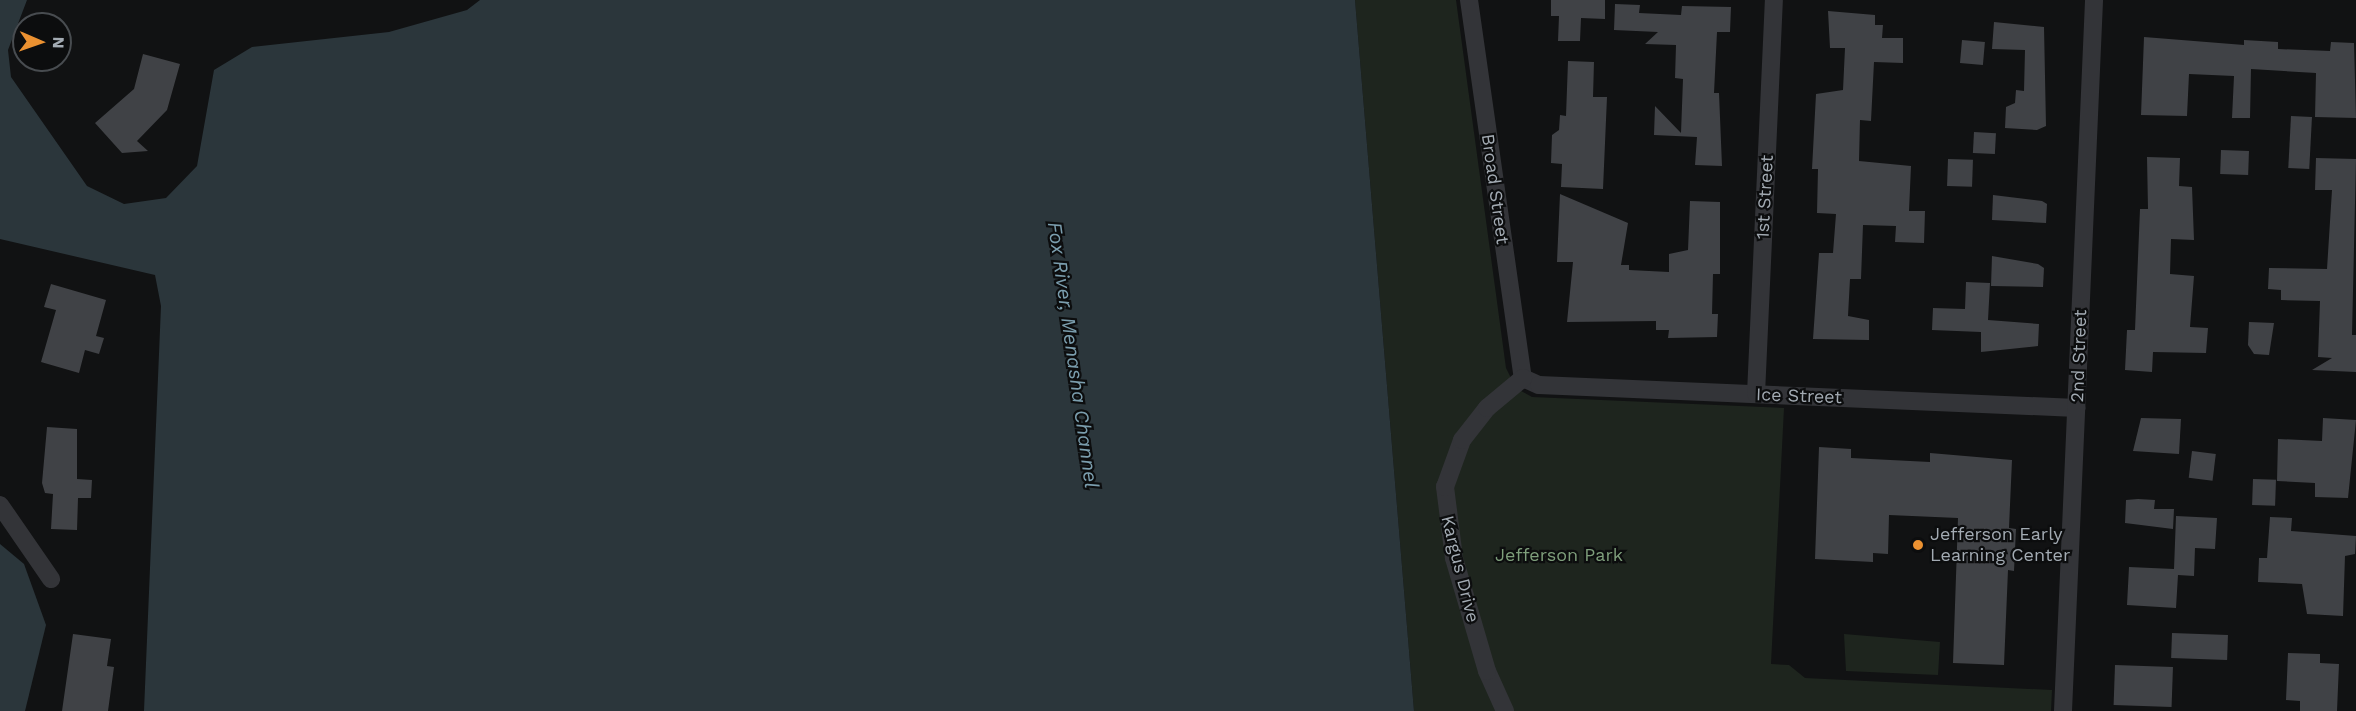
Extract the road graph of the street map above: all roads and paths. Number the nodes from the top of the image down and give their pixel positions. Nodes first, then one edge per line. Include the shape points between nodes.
1 (1469, 0) edge
2 (1774, 0) edge
3 (2094, 0) edge
4 (1523, 378) junction
5 (1756, 394) junction
6 (2077, 408) junction
7 (0, 505) edge
8 (51, 579) dead end
9 (1505, 711) edge
10 (2063, 711) edge

1 - 4 street, Broad Street
2 - 5 street, 1st Street
3 - 6 street, 2nd Street
4 - 5 street, Ice Street via 1539,385
4 - 9 street, Kargus Drive via 1487,408 1462,440 1445,488 1454,558 1487,671
5 - 6 street, Ice Street
6 - 10 street, 2nd Street
7 - 8 street

